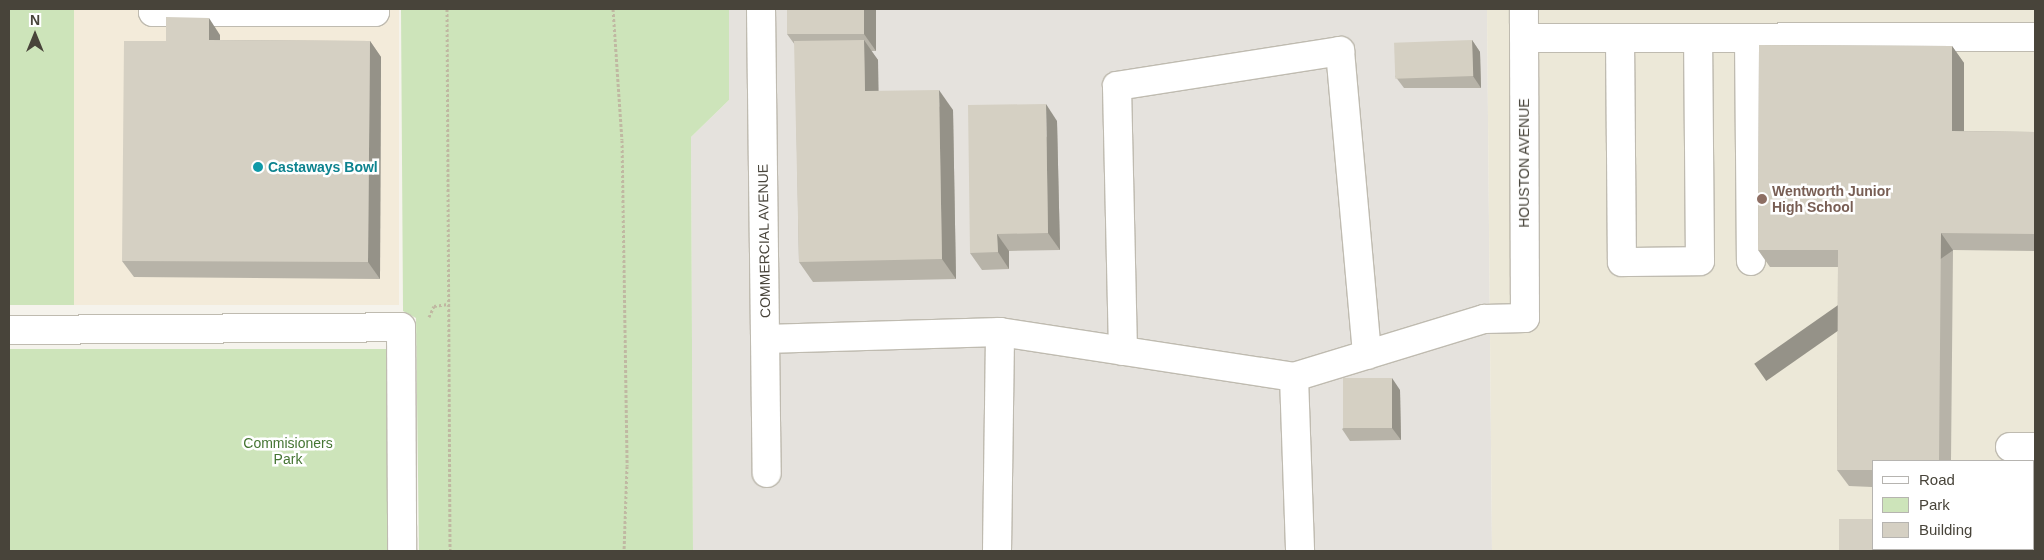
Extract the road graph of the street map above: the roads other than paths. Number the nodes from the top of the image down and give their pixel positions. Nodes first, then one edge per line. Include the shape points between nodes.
1 (153, 9) edge
2 (761, 9) edge
3 (1524, 9) edge
4 (375, 10) edge
5 (2035, 37) edge
6 (1524, 38) junction
7 (1620, 38) junction
8 (1698, 38) junction
9 (1749, 38) junction
10 (1750, 261) dead end
11 (9, 330) edge
12 (1000, 332) junction
13 (765, 339) junction
14 (1123, 351) junction
15 (1367, 355) junction
16 (1294, 377) junction
17 (767, 473) dead end
18 (402, 551) edge
19 (997, 551) edge
20 (1300, 551) edge

1 - 4 street via 153,12
2 - 13 street, COMMERCIAL AVENUE
3 - 6 street, HOUSTON AVENUE
5 - 9 street
6 - 7 street
6 - 15 street, HOUSTON AVENUE via 1525,318 1484,319
7 - 8 street
7 - 8 street via 1622,262 1700,261
8 - 9 street
9 - 10 street
11 - 18 street via 401,327
12 - 13 street
12 - 14 street
12 - 19 street
13 - 17 street, COMMERCIAL AVENUE
14 - 15 street via 1117,86 1340,51
14 - 16 street
15 - 16 street
16 - 20 street

